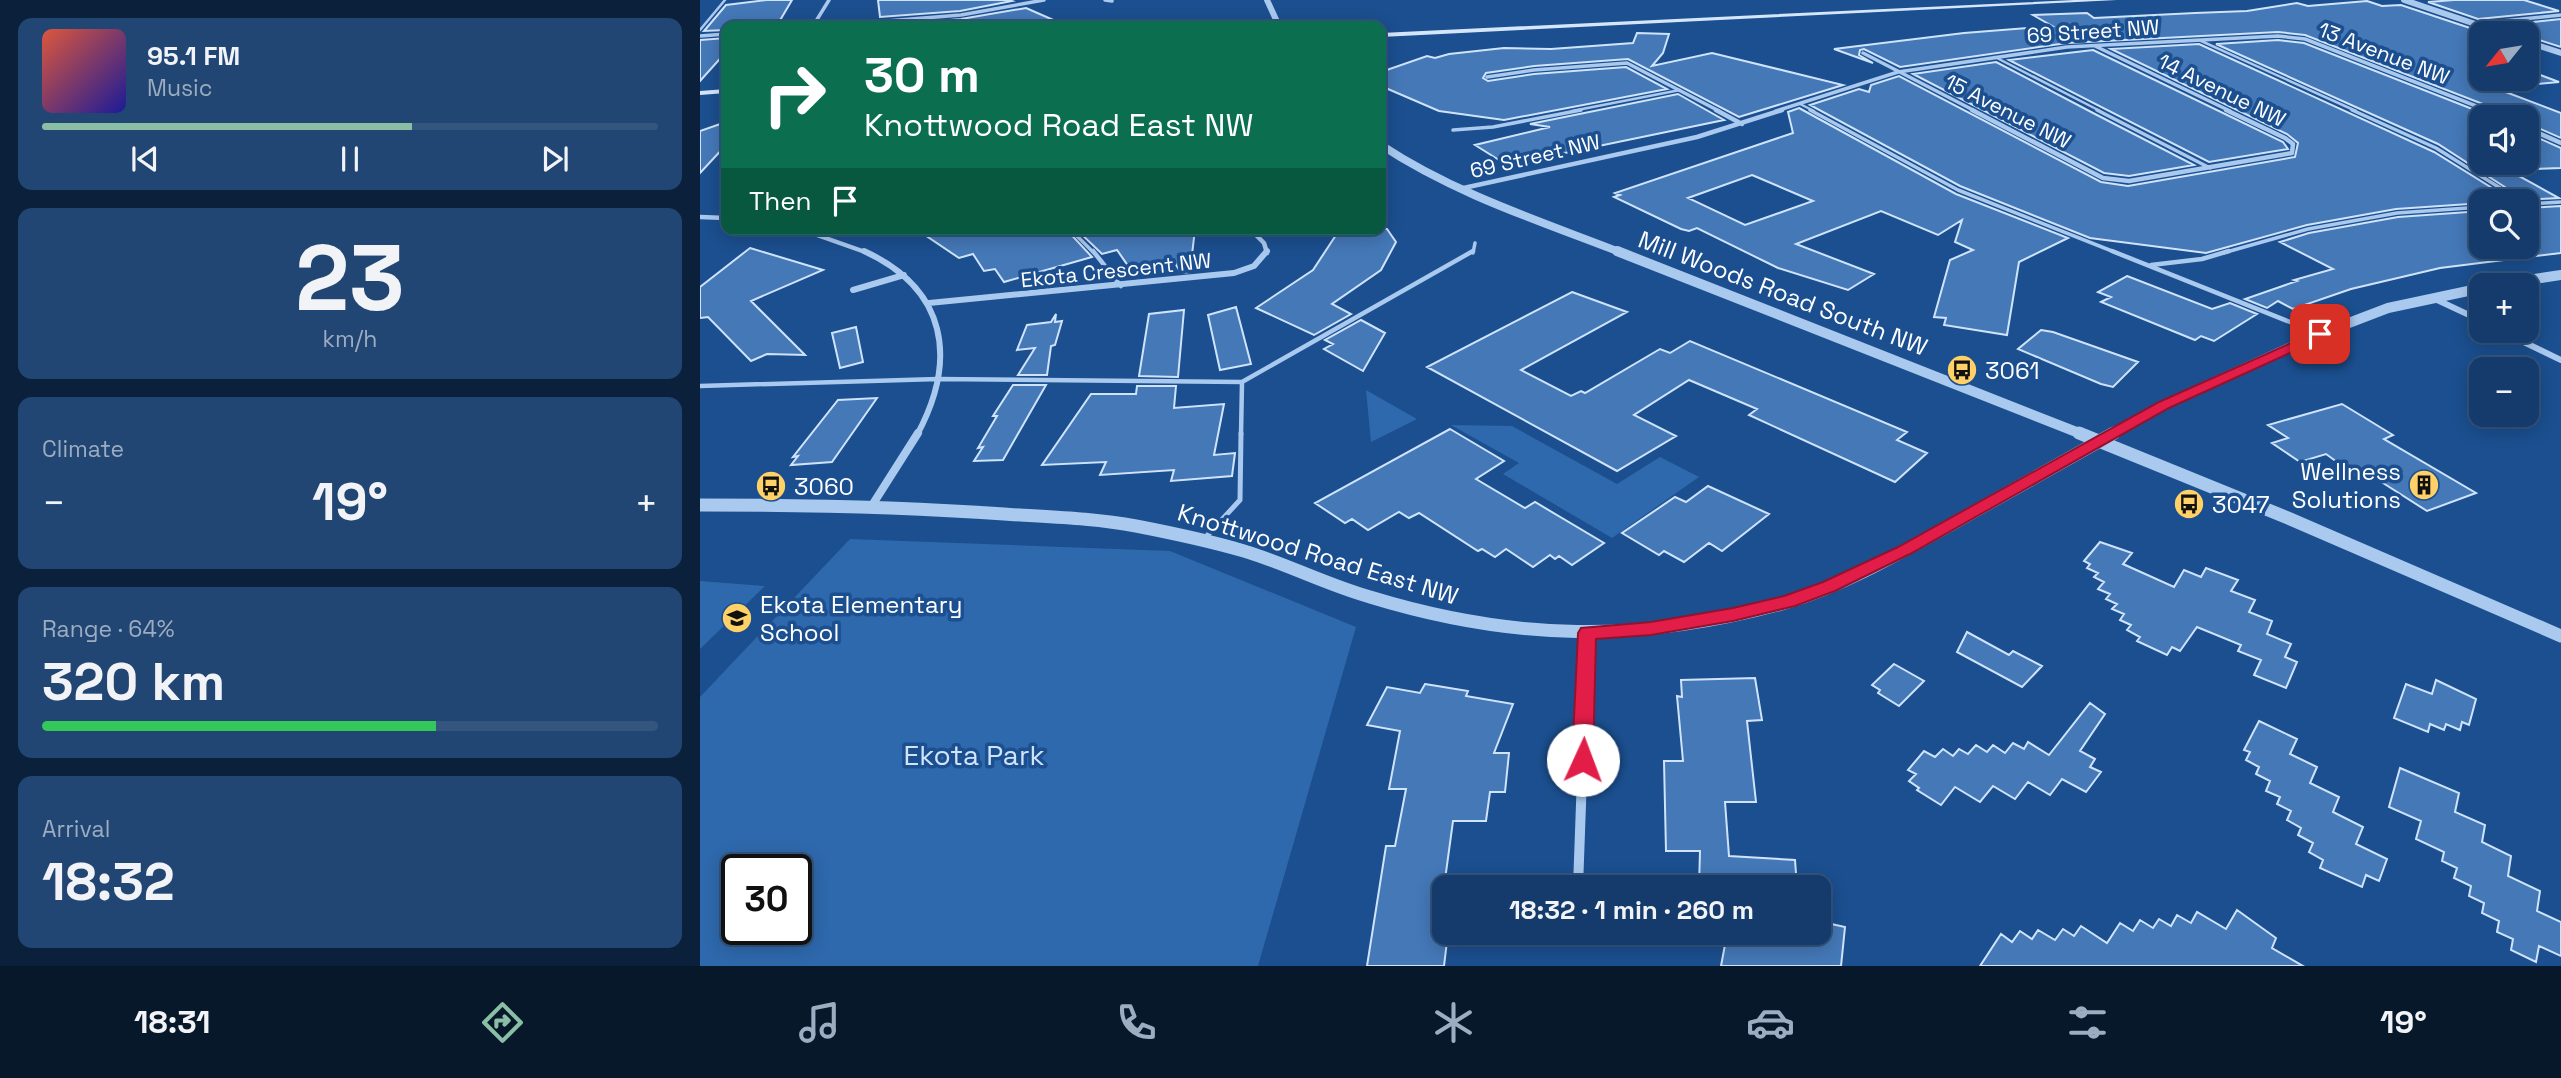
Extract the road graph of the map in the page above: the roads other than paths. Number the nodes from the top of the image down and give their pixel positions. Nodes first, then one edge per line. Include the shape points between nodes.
1 (724, 0) edge
2 (830, 0) edge
3 (1044, 0) edge
4 (1105, 0) edge
5 (1266, 0) edge
6 (2114, 0) edge
7 (2404, 0) edge
8 (1112, 1) edge
9 (2561, 15) edge
10 (816, 21) edge
11 (886, 21) edge
12 (1276, 21) edge
13 (2502, 21) edge
14 (2469, 23) edge
15 (700, 30) edge
16 (721, 34) edge
17 (700, 36) edge
18 (1386, 37) edge
19 (2292, 37) joint
20 (2198, 40) junction
21 (2094, 45) junction
22 (2539, 45) edge
23 (1863, 53) dead end
24 (2561, 53) edge
25 (1993, 56) junction
26 (1898, 72) junction
27 (1487, 77) dead end
28 (1681, 90) junction
29 (721, 91) edge
30 (700, 93) edge
31 (1800, 104) junction
32 (2473, 105) edge
33 (1742, 124) junction
34 (1453, 130) dead end
35 (2539, 133) edge
36 (2561, 143) edge
37 (1386, 148) edge
38 (2210, 168) junction
39 (2502, 189) edge
40 (1458, 190) junction
41 (2561, 202) edge
42 (2539, 203) edge
43 (2469, 208) edge
44 (700, 217) edge
45 (721, 218) edge
46 (818, 235) edge
47 (1077, 235) edge
48 (1257, 235) edge
49 (1475, 243) dead end
50 (2151, 265) junction
51 (904, 275) junction
52 (2561, 275) edge
53 (2539, 278) edge
54 (1121, 286) junction
55 (853, 290) dead end
56 (2469, 290) edge
57 (2432, 297) junction
58 (929, 303) junction
59 (2469, 315) edge
60 (2320, 334) junction
61 (2526, 343) edge
62 (2561, 360) edge
63 (938, 379) junction
64 (1242, 382) junction
65 (700, 386) edge
66 (2098, 441) junction
67 (700, 505) edge
68 (871, 507) junction
69 (1203, 540) junction
70 (1587, 633) junction
71 (2561, 636) edge
72 (1578, 875) edge

1 - 15 lane
2 - 10 street
3 - 11 street via 961,15
4 - 8 street
5 - 12 street
6 - 18 main road
7 - 14 street
9 - 13 street
16 - 17 street
19 - 20 street, 69 Street NW
19 - 32 street, 13 Avenue NW
20 - 21 street, 69 Street NW
20 - 39 lane via 2436,148
21 - 25 street, 69 Street NW
21 - 38 street, 14 Avenue NW via 2293,144 2292,153
22 - 24 street
23 - 26 street
25 - 26 street, 69 Street NW
25 - 38 lane
26 - 31 street, 69 Street NW
26 - 38 street, 15 Avenue NW via 2103,178 2129,181
27 - 28 street via 1627,64
28 - 33 street
28 - 34 lane via 1493,127
29 - 30 main road
31 - 33 street, 69 Street NW
31 - 50 lane via 1958,190
33 - 40 street, 69 Street NW
35 - 36 street
37 - 40 street, Mill Woods Road South NW
40 - 66 street, Mill Woods Road South NW
41 - 42 lane
43 - 50 lane via 2385,215 2308,229 2202,259
44 - 45 street
46 - 51 street via 869,252
47 - 54 lane
48 - 54 street, Ekota Crescent NW via 1268,248 1267,254 1245,270
49 - 64 lane via 1472,254
50 - 60 lane
51 - 55 street
51 - 58 street
52 - 53 street
54 - 58 street, Ekota Crescent NW
56 - 57 street, Knottwood Road East NW
57 - 59 street
57 - 60 street, Knottwood Road East NW
58 - 63 street via 941,340
60 - 66 street, Knottwood Road East NW via 2164,405
61 - 62 street
63 - 64 lane
63 - 65 lane
63 - 68 street via 927,414
64 - 69 lane via 1240,500
66 - 70 street, Knottwood Road East NW via 1904,551 1819,590 1721,617 1628,632
66 - 71 street, Mill Woods Road South NW
67 - 68 street, Knottwood Road East NW
68 - 69 street, Knottwood Road East NW via 1084,519
69 - 70 street, Knottwood Road East NW via 1400,607 1489,625
70 - 72 street

